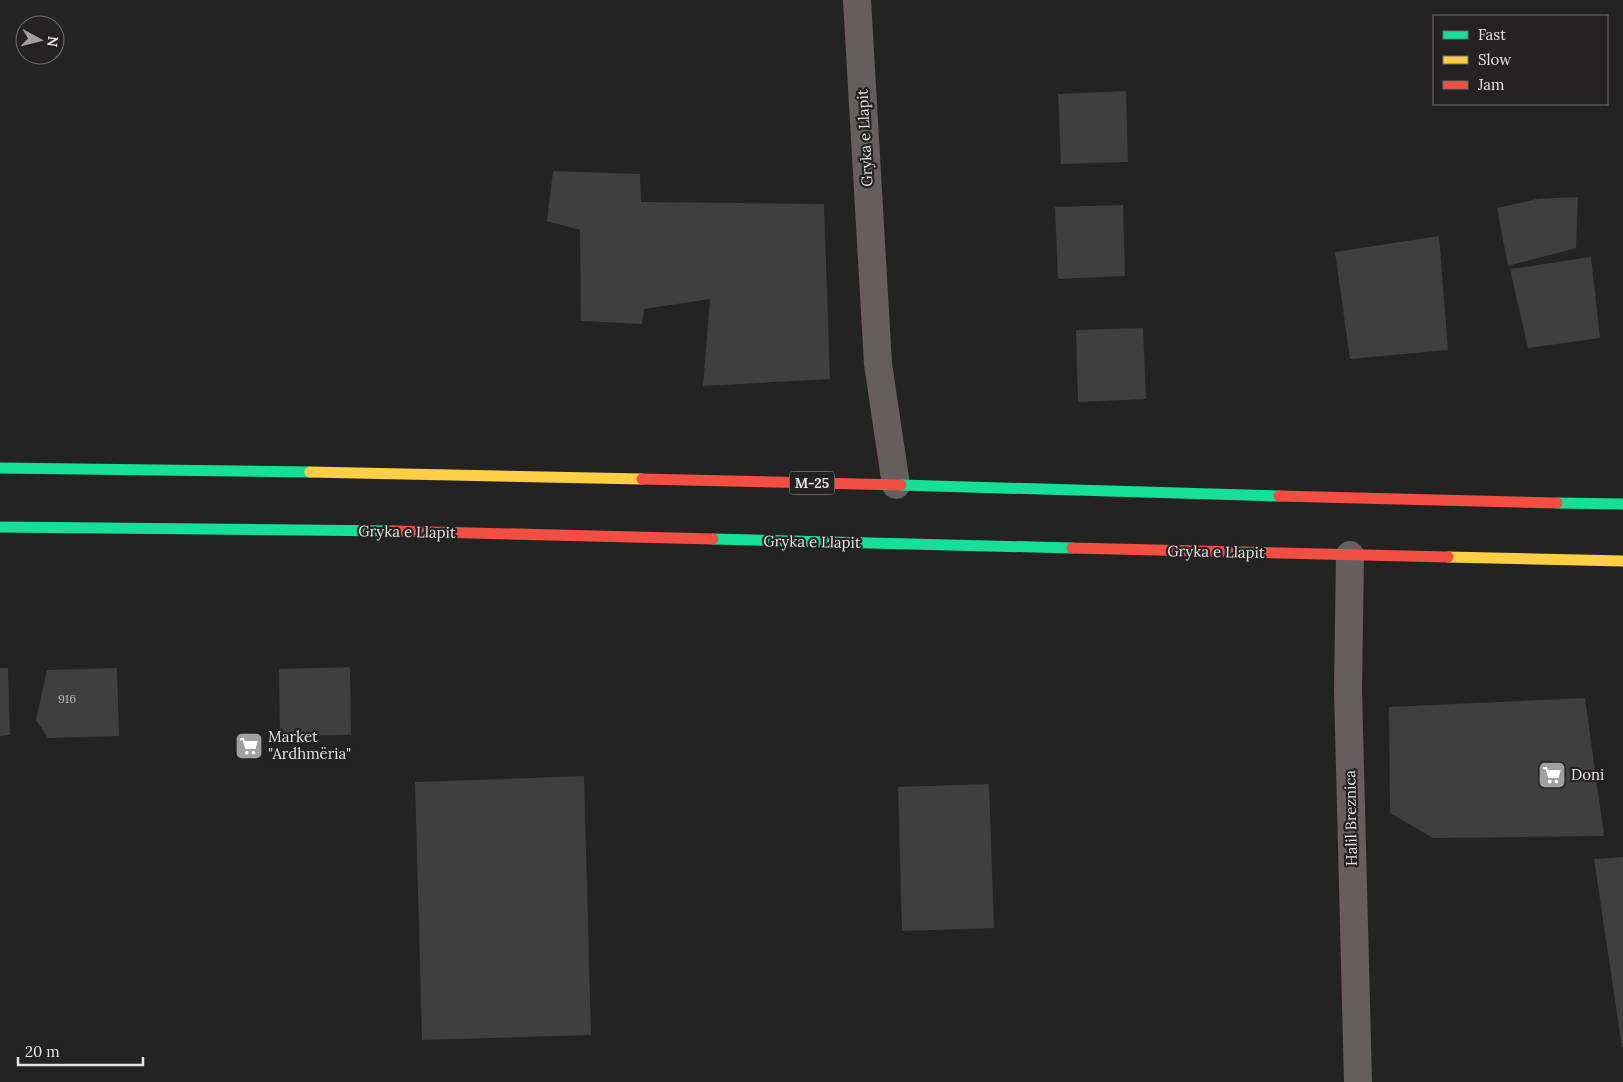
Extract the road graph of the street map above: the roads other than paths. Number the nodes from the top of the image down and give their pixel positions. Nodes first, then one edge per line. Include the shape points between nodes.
1 (856, 0) edge
2 (0, 468) edge
3 (896, 485) junction
4 (1623, 504) edge
5 (0, 527) edge
6 (1350, 555) junction
7 (1623, 561) edge
8 (1358, 1082) edge

1 - 3 street, Gryka e Llapit via 878,364
2 - 3 main road, M-25
3 - 4 main road, M-25 via 1334,499
5 - 6 main road, Gryka e Llapit via 297,529
6 - 7 main road, Gryka e Llapit
6 - 8 street, Halil Breznica via 1348,690

